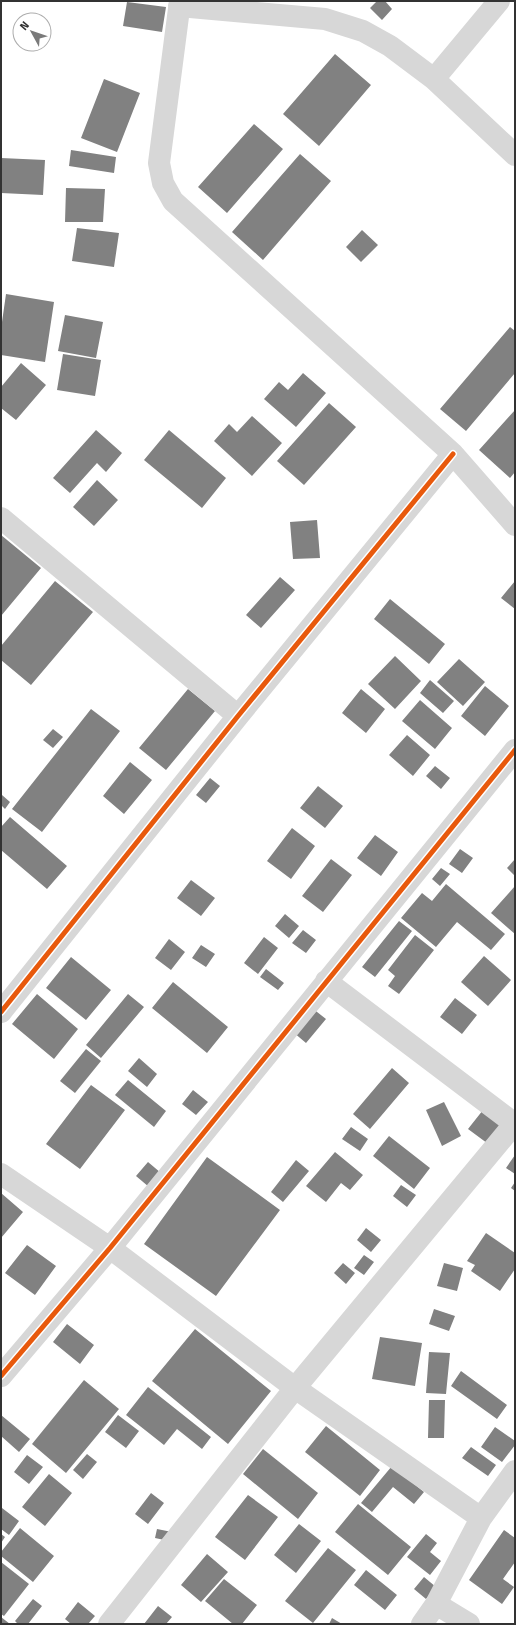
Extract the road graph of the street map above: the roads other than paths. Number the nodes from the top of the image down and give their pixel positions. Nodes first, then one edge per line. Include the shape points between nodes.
1 (499, 1) edge
2 (179, 3) edge
3 (434, 79) junction
4 (515, 155) edge
5 (453, 454) junction
6 (1, 518) edge
7 (515, 525) edge
8 (238, 716) junction
9 (515, 750) edge
10 (326, 981) junction
11 (1, 1012) edge
12 (515, 1123) edge
13 (1, 1174) edge
14 (110, 1248) junction
15 (1, 1376) edge
16 (295, 1388) junction
17 (515, 1471) edge
18 (482, 1518) junction
19 (436, 1604) junction
20 (109, 1624) edge
21 (422, 1624) edge
22 (469, 1624) edge

1 - 3 street
2 - 3 street via 325,19 363,31 390,46
2 - 5 street via 159,163 163,183 173,201
3 - 4 street
5 - 7 street
5 - 8 street
6 - 8 street
8 - 11 street
9 - 10 street
10 - 12 street
10 - 14 street
12 - 16 street
13 - 14 street
14 - 15 street
14 - 16 street
16 - 18 street
16 - 20 street
17 - 18 street
18 - 19 street
19 - 21 street
19 - 22 street

